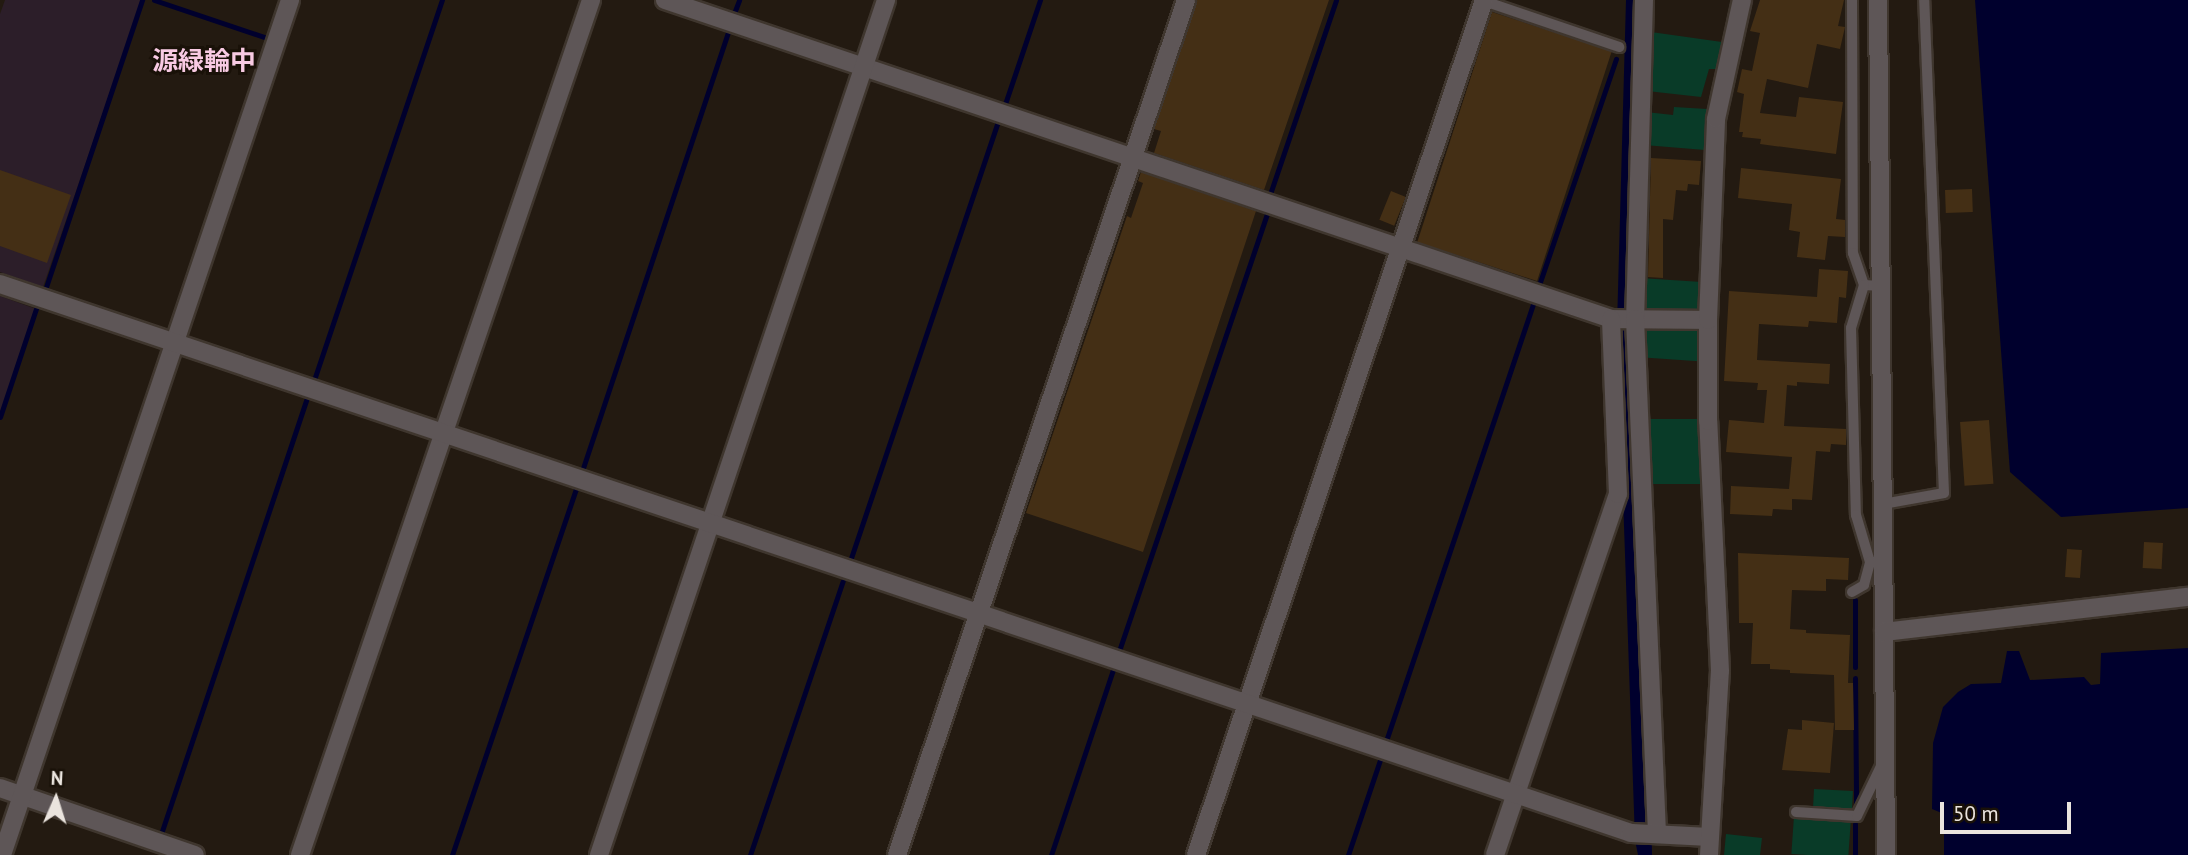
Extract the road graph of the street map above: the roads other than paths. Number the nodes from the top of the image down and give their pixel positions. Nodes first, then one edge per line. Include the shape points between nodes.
1 (290, 0) edge
2 (591, 0) edge
3 (665, 0) edge
4 (886, 0) edge
5 (1186, 0) edge
6 (1484, 0) edge
7 (1644, 0) edge
8 (1742, 0) edge
9 (1852, 0) edge
10 (1878, 0) edge
11 (1924, 0) edge
12 (1619, 47) dead end
13 (864, 66) junction
14 (1134, 156) junction
15 (1401, 247) junction
16 (0, 284) edge
17 (1872, 286) junction
18 (1611, 318) junction
19 (1634, 319) junction
20 (1708, 320) junction
21 (173, 342) junction
22 (443, 433) junction
23 (1883, 504) junction
24 (710, 523) junction
25 (1877, 562) junction
26 (1852, 592) dead end
27 (2188, 597) edge
28 (978, 612) junction
29 (1884, 632) junction
30 (1248, 704) junction
31 (1885, 757) junction
32 (0, 788) edge
33 (1515, 794) junction
34 (22, 796) junction
35 (1796, 812) dead end
36 (1655, 834) junction
37 (1709, 846) edge
38 (2, 855) edge
39 (195, 855) edge
40 (300, 855) edge
41 (599, 855) edge
42 (897, 855) edge
43 (1196, 855) edge
44 (1495, 855) edge
45 (1886, 855) edge

1 - 21 street
2 - 22 street
3 - 13 street
4 - 13 street
5 - 14 street
6 - 12 lane
6 - 15 street
7 - 19 street
8 - 20 street via 1716,119
9 - 17 lane via 1853,253
10 - 17 street
11 - 23 lane via 1944,493
13 - 14 street
13 - 24 street
14 - 15 street
14 - 28 street
15 - 18 street
15 - 30 street
16 - 21 street
17 - 23 street
17 - 25 lane via 1852,328 1852,342 1856,515
18 - 19 street
18 - 33 street via 1618,494
19 - 20 street
19 - 36 street
20 - 37 street via 1720,671
21 - 22 street
21 - 34 street
22 - 24 street
22 - 40 street
23 - 25 street
24 - 28 street
24 - 41 street
25 - 26 lane via 1864,584
25 - 29 street
27 - 29 street
28 - 30 street
28 - 42 street
29 - 31 street
30 - 33 street
30 - 43 street
31 - 35 lane via 1857,816
31 - 45 street
32 - 34 street
33 - 36 street via 1631,833
33 - 44 street
34 - 38 street
34 - 39 street
36 - 37 street

